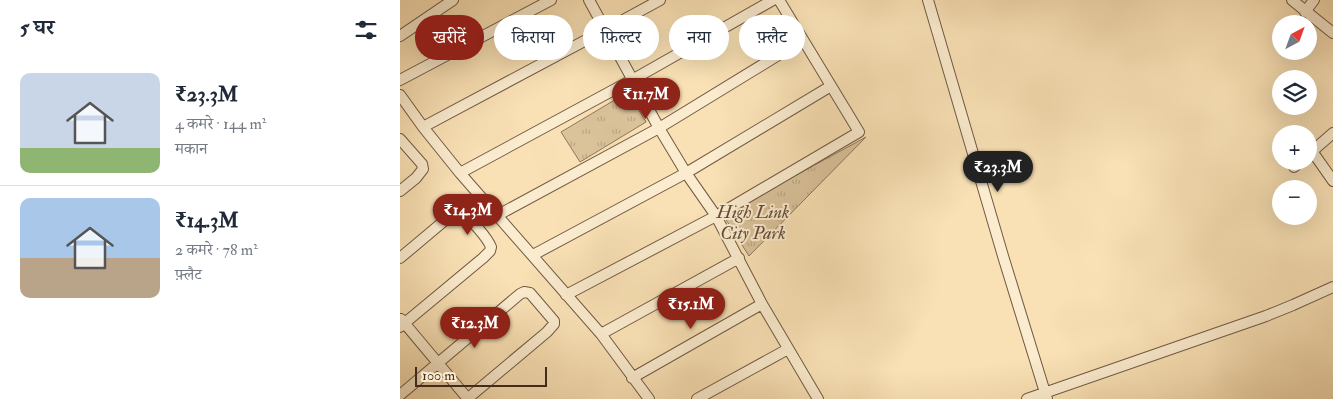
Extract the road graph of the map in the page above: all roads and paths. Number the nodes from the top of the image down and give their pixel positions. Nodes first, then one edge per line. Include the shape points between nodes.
1 (451, 0) edge
2 (551, 0) edge
3 (589, 0) edge
4 (660, 0) edge
5 (773, 0) edge
6 (779, 0) edge
7 (938, 0) edge
8 (1292, 0) edge
9 (1314, 0) edge
10 (930, 4) edge
11 (1305, 12) junction
12 (597, 15) edge
13 (632, 15) edge
14 (788, 15) edge
15 (1333, 33) edge
16 (400, 36) edge
17 (583, 42) edge
18 (805, 43) edge
19 (621, 60) edge
20 (770, 60) edge
21 (400, 80) edge
22 (632, 80) junction
23 (831, 86) junction
24 (400, 95) edge
25 (423, 127) junction
26 (659, 128) junction
27 (1333, 133) edge
28 (400, 139) edge
29 (1317, 146) edge
30 (1317, 161) edge
31 (460, 173) junction
32 (686, 173) junction
33 (1333, 181) edge
34 (400, 191) edge
35 (498, 215) junction
36 (716, 216) junction
37 (533, 255) junction
38 (400, 258) edge
39 (739, 258) junction
40 (1333, 287) edge
41 (566, 295) junction
42 (762, 304) junction
43 (401, 323) edge
44 (601, 334) junction
45 (788, 349) junction
46 (438, 364) junction
47 (632, 378) junction
48 (400, 395) edge
49 (1046, 396) edge
50 (814, 398) edge
51 (468, 399) edge
52 (648, 399) edge
53 (697, 399) edge
54 (1026, 399) edge

1 - 16 street
2 - 21 street
3 - 12 street
4 - 13 street
5 - 22 street
6 - 14 street
7 - 10 street
8 - 11 street
9 - 11 street
10 - 49 street
11 - 15 street
17 - 25 street
18 - 23 street
19 - 22 street
20 - 26 street
22 - 26 street
22 - 31 street
23 - 32 street
23 - 36 street via 859,132
24 - 25 street
25 - 31 street
26 - 32 street
26 - 35 street
27 - 29 street
28 - 34 street via 424,169
30 - 33 street
31 - 35 street
32 - 36 street
32 - 37 street
35 - 37 street
36 - 39 street
36 - 41 street
37 - 41 street
38 - 43 street via 457,213 463,214 478,228 492,247 483,258
39 - 42 street
39 - 44 street
40 - 49 street via 1266,316
41 - 44 street
42 - 45 street
42 - 47 street
43 - 46 street
44 - 47 street
45 - 50 street
45 - 53 street
46 - 48 street
46 - 51 street
46 - 51 street via 520,294 530,293 554,324
47 - 52 street
49 - 54 street

